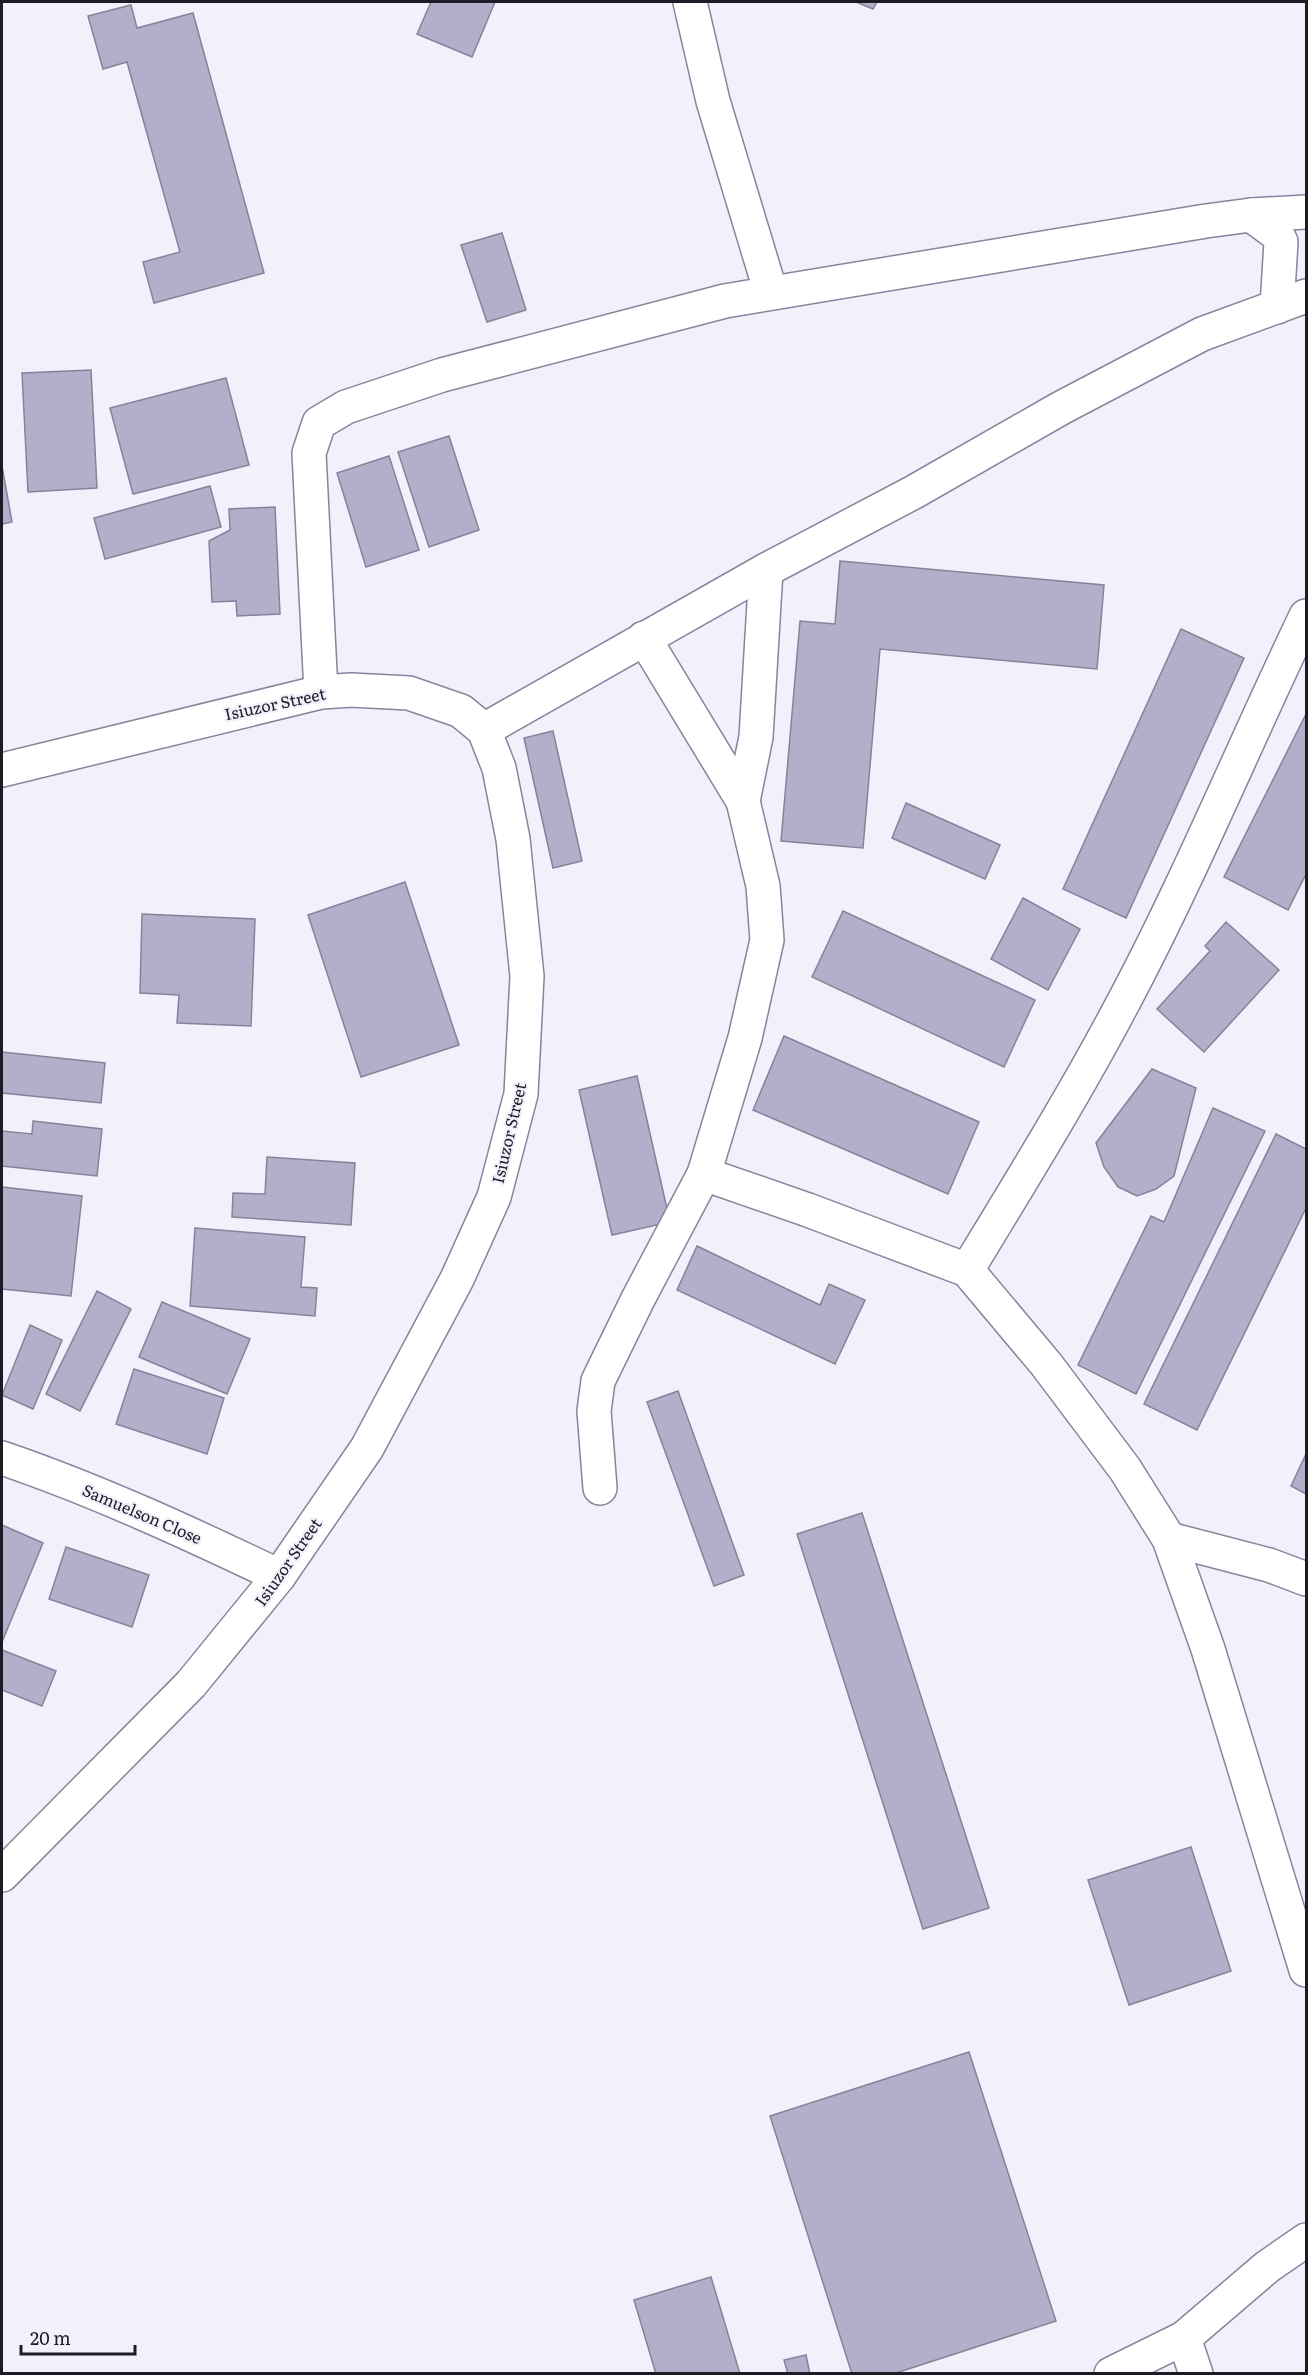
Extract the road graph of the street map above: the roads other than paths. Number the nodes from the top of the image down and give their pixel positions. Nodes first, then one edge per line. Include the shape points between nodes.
1 (690, 2) edge
2 (1306, 212) edge
3 (1251, 215) junction
4 (771, 294) junction
5 (1292, 302) edge
6 (765, 570) junction
7 (1306, 616) edge
8 (644, 638) junction
9 (321, 692) junction
10 (484, 730) junction
11 (2, 770) edge
12 (743, 801) junction
13 (704, 1174) junction
14 (967, 1270) junction
15 (2, 1458) edge
16 (600, 1488) dead end
17 (1169, 1539) junction
18 (279, 1576) junction
19 (1306, 1579) edge
20 (2, 1875) edge
21 (1306, 1970) edge
22 (1306, 2240) edge
23 (1184, 2338) junction
24 (1111, 2373) edge
25 (1196, 2373) edge

1 - 4 street via 713,101
2 - 3 street
3 - 4 street
3 - 5 street via 1277,234 1281,242
4 - 9 street via 725,302 442,375 346,406 319,423 309,453
5 - 6 street via 1202,334
6 - 8 street
6 - 12 street via 756,737
7 - 14 street via 1200,849 1123,1003
8 - 10 street
8 - 12 street
9 - 10 street, Isiuzor Street via 409,693 460,711
9 - 11 street, Isiuzor Street
10 - 18 street, Isiuzor Street via 500,768 513,839 527,976 521,1094 494,1197 457,1279 367,1448
12 - 13 street via 763,886 767,940 745,1038
13 - 14 street
13 - 16 street via 598,1381 594,1411
14 - 17 street via 1046,1364
15 - 18 street, Samuelson Close
17 - 19 street via 1269,1565
17 - 21 street via 1208,1649
18 - 20 street, Isiuzor Street via 191,1684
22 - 23 street via 1267,2267
23 - 24 street
23 - 25 street

